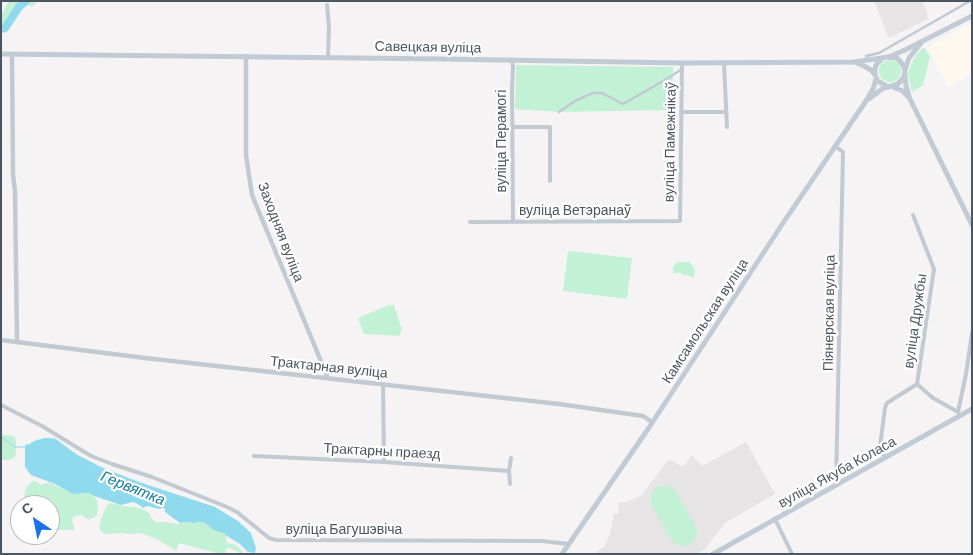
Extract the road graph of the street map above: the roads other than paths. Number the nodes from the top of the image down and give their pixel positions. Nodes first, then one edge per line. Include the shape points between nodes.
1 (970, 1) edge
2 (327, 5) dead end
3 (972, 16) edge
4 (923, 41) junction
5 (1, 54) edge
6 (12, 54) junction
7 (246, 56) junction
8 (866, 56) dead end
9 (885, 57) junction
10 (328, 58) junction
11 (512, 60) junction
12 (854, 62) junction
13 (724, 63) junction
14 (682, 66) junction
15 (905, 71) junction
16 (875, 76) junction
17 (889, 87) junction
18 (910, 99) junction
19 (866, 101) junction
20 (559, 112) dead end
21 (681, 112) junction
22 (726, 112) junction
23 (512, 126) junction
24 (727, 127) dead end
25 (835, 146) junction
26 (550, 181) dead end
27 (913, 215) dead end
28 (680, 221) joint
29 (470, 222) dead end
30 (513, 222) junction
31 (972, 224) edge
32 (972, 334) edge
33 (1, 340) edge
34 (17, 341) junction
35 (328, 378) junction
36 (383, 384) junction
37 (917, 384) junction
38 (1, 405) edge
39 (972, 409) edge
40 (959, 414) junction
41 (652, 422) junction
42 (254, 456) dead end
43 (511, 458) dead end
44 (885, 458) junction
45 (384, 462) junction
46 (509, 470) junction
47 (510, 484) dead end
48 (836, 484) junction
49 (775, 519) junction
50 (570, 544) junction
51 (562, 554) edge
52 (712, 554) edge
53 (792, 554) edge

1 - 8 street via 879,53
2 - 10 street
3 - 4 main road, Савецкая вуліца
4 - 9 main road, Савецкая вуліца
4 - 15 main road, Савецкая вуліца
5 - 6 main road, Савецкая вуліца
6 - 7 main road, Савецкая вуліца
6 - 34 street
7 - 10 main road, Савецкая вуліца
7 - 35 street, Заходняя вуліца via 246,155 252,195
9 - 12 main road, Савецкая вуліца
9 - 15 main road via 897,58
9 - 16 main road via 876,66
10 - 11 main road, Савецкая вуліца
11 - 14 main road, Савецкая вуліца
11 - 23 street, вуліца Перамогі
12 - 13 main road, Савецкая вуліца
12 - 16 main road via 865,66
13 - 14 main road, Савецкая вуліца
13 - 22 street
14 - 20 street via 665,80 623,104 602,93 593,93
14 - 21 street, вуліца Памежнікаў
15 - 17 main road via 898,84
15 - 18 main road
16 - 17 main road
16 - 19 main road, Камсамольская вуліца via 876,83
17 - 18 main road via 903,91
17 - 19 main road, Камсамольская вуліца
18 - 31 main road
19 - 25 main road, Камсамольская вуліца
21 - 22 street
21 - 28 street, вуліца Памежнікаў
22 - 24 street
23 - 26 street via 550,127
23 - 30 street, вуліца Перамогі
25 - 41 main road, Камсамольская вуліца
25 - 48 street, Піянерская вуліца via 843,152
27 - 37 street, вуліца Дружбы via 934,269
28 - 30 street, вуліца Ветэранаў
29 - 30 street, вуліца Ветэранаў
32 - 40 street
33 - 34 street, Трактарная вуліца
34 - 35 street, Трактарная вуліца
35 - 36 street, Трактарная вуліца
36 - 41 street, Трактарная вуліца via 643,416
36 - 45 street
37 - 40 street, вуліца Дружбы
37 - 44 street via 887,403 880,446
38 - 50 street, вуліца Багушэвіча via 91,456 227,507 276,540 542,541
39 - 40 main road, вуліца Якуба Коласа
40 - 44 main road, вуліца Якуба Коласа
41 - 50 main road, Камсамольская вуліца
42 - 45 street, Трактарны праезд
43 - 46 street
44 - 48 main road, вуліца Якуба Коласа
45 - 46 street, Трактарны праезд
46 - 47 street
48 - 49 main road, вуліца Якуба Коласа
49 - 52 main road, вуліца Якуба Коласа
49 - 53 street
50 - 51 main road, Камсамольская вуліца

